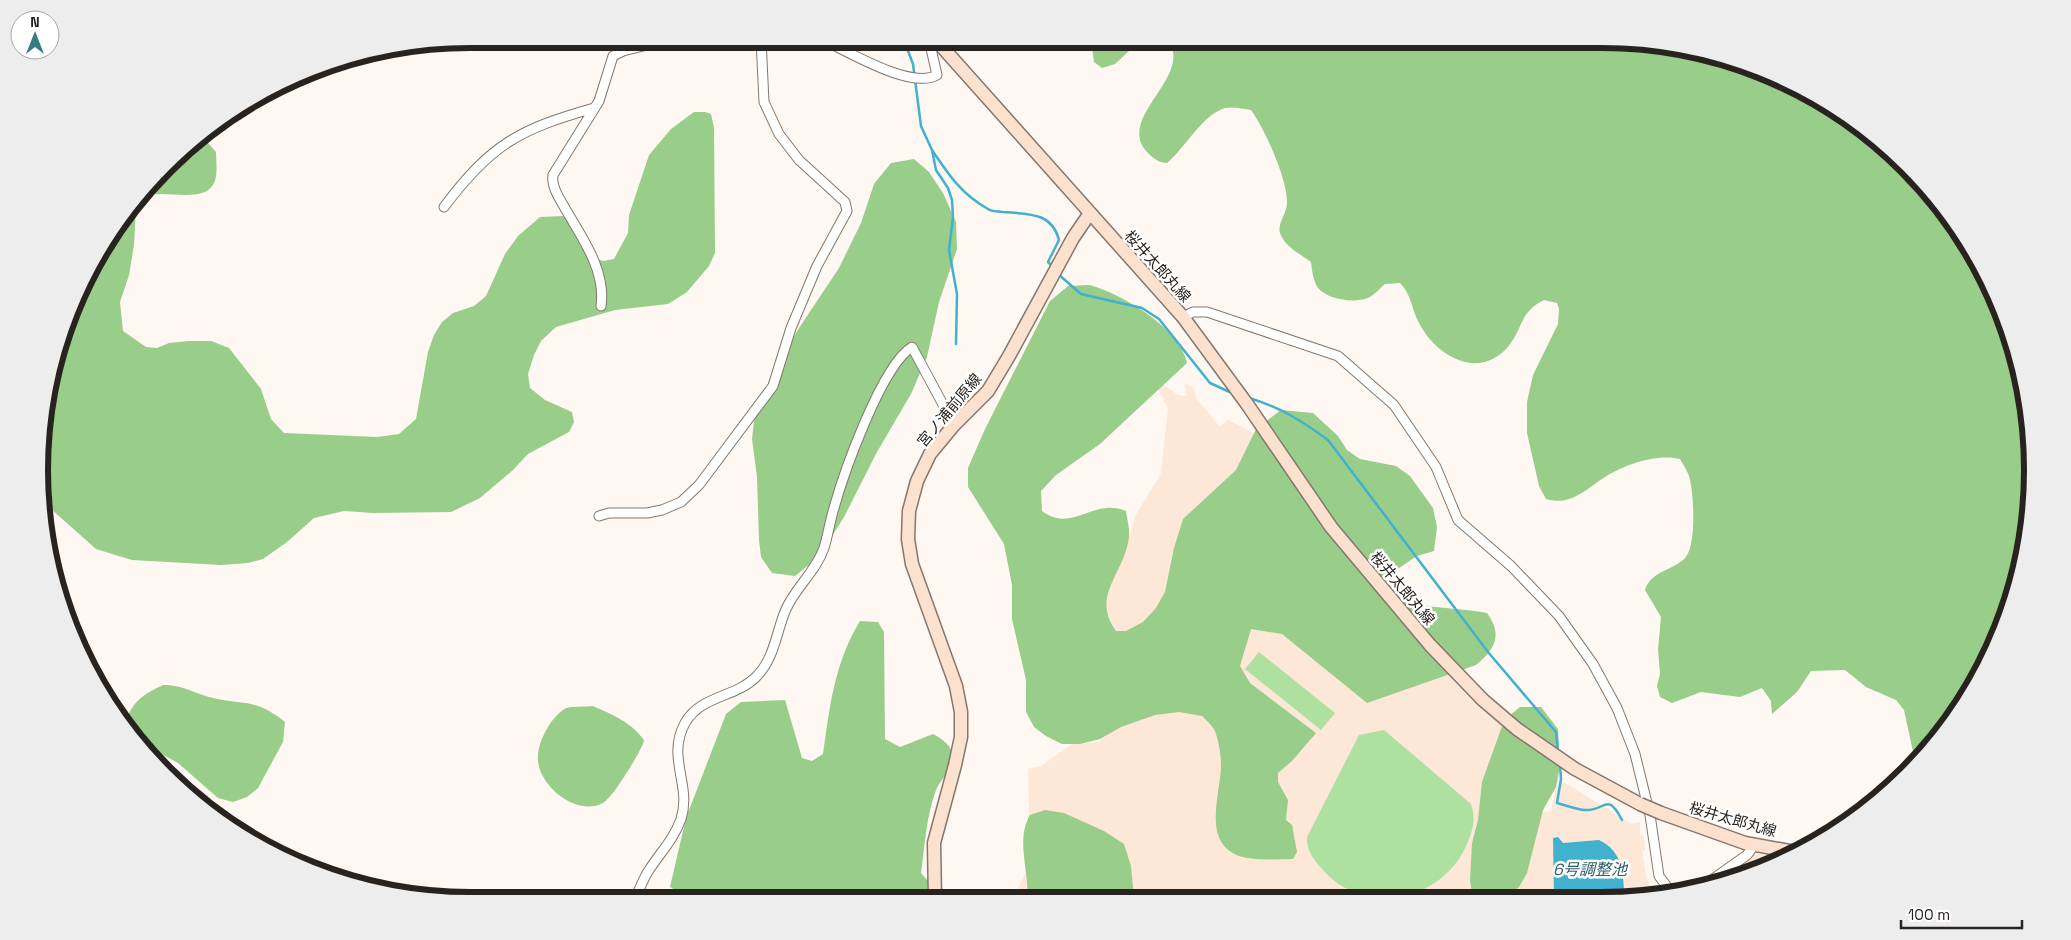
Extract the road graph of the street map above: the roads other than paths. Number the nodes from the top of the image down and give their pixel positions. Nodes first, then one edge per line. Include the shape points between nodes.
1 (618, 48) edge
2 (635, 48) edge
3 (761, 48) edge
4 (841, 48) edge
5 (931, 48) edge
6 (942, 48) edge
7 (623, 51) junction
8 (594, 108) junction
9 (444, 207) dead end
10 (1090, 214) junction
11 (601, 306) dead end
12 (1183, 317) junction
13 (954, 425) junction
14 (599, 516) dead end
15 (1755, 844) junction
16 (1786, 850) edge
17 (1718, 876) edge
18 (1667, 887) edge
19 (638, 892) edge
20 (935, 892) edge

1 - 7 street
2 - 7 street
3 - 14 street via 764,102 779,134 799,160 845,202 847,211 817,266 791,328 773,386 699,485 689,497 667,508 647,513
4 - 5 street via 906,78 931,78 937,75
6 - 10 main road
7 - 8 street via 610,61 599,102
8 - 9 street via 535,127 496,149 466,177
8 - 11 street via 552,180 600,277
10 - 12 main road, 桜井太郎丸線
10 - 13 main road, 宮ノ浦前原線 via 988,391
12 - 15 main road, 桜井太郎丸線, bridge via 1331,527 1405,616 1483,700 1553,755 1602,785 1718,835
12 - 18 street via 1193,312 1206,312 1338,356 1394,406 1436,467 1458,520 1511,566 1552,610 1593,664 1617,708 1635,754 1650,815 1659,876
13 - 19 street via 912,347 900,356 877,400 844,478 823,551 786,608 775,646 764,667 746,685 699,707 686,722 676,746 683,793 681,819
13 - 20 main road, 宮ノ浦前原線 via 930,454 917,481 909,511 908,539 912,564 956,686 961,712 956,765 934,843
15 - 16 main road, 桜井太郎丸線
15 - 17 street via 1747,855

